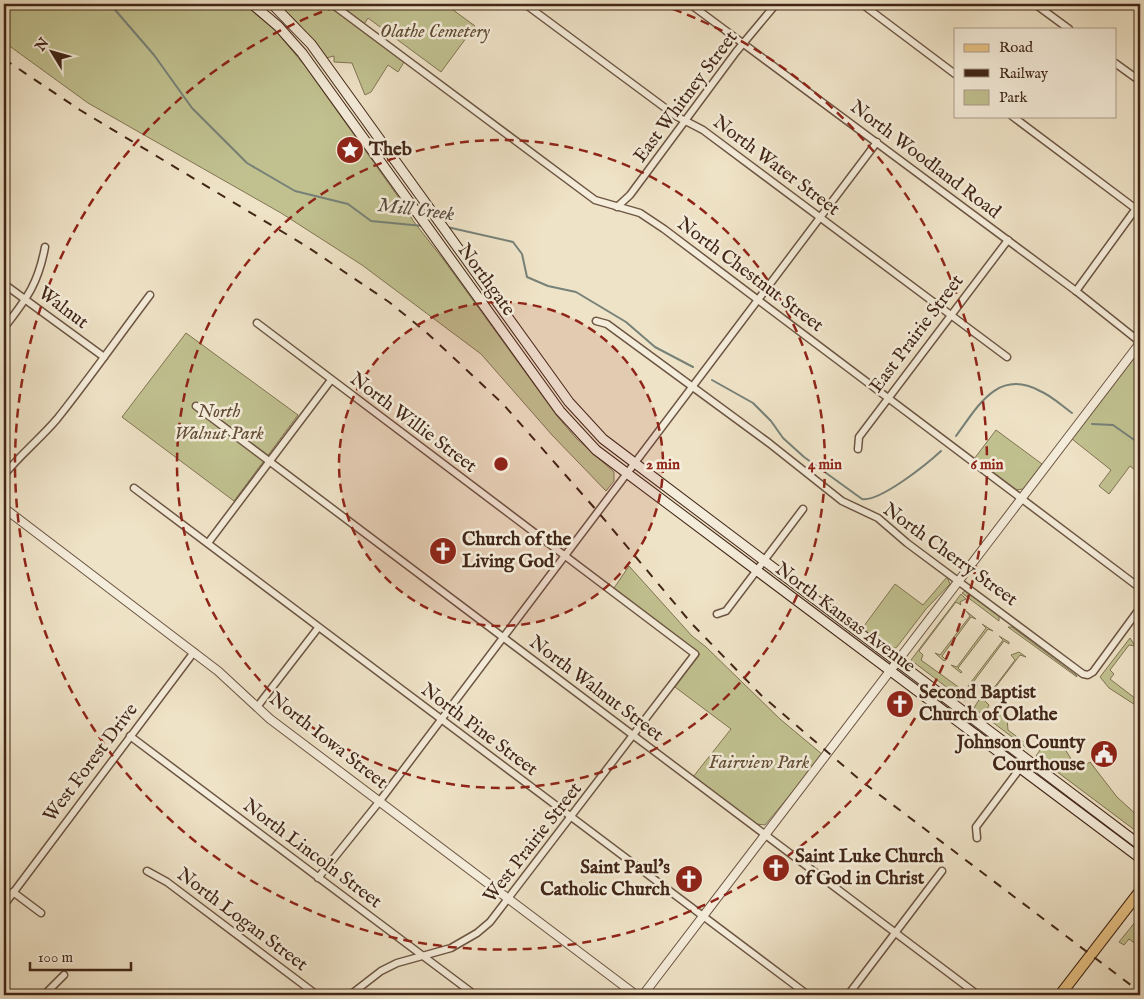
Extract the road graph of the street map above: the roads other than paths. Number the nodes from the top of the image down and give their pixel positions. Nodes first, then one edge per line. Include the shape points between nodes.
1 (252, 4) edge
2 (272, 4) edge
3 (332, 4) edge
4 (525, 4) edge
5 (690, 4) edge
6 (776, 4) edge
7 (862, 4) edge
8 (1035, 4) edge
9 (1068, 28) edge
10 (744, 44) junction
11 (1116, 64) edge
12 (954, 73) edge
13 (1140, 81) edge
14 (1015, 118) edge
15 (686, 120) junction
16 (877, 142) junction
17 (1138, 206) edge
18 (617, 207) junction
19 (819, 217) junction
20 (1008, 240) junction
21 (45, 247) dead end
22 (4, 284) edge
23 (1076, 291) junction
24 (150, 295) dead end
25 (26, 298) junction
26 (757, 300) junction
27 (950, 315) junction
28 (596, 321) dead end
29 (257, 323) dead end
30 (4, 328) edge
31 (1140, 343) edge
32 (104, 357) junction
33 (1007, 357) dead end
34 (331, 380) junction
35 (693, 386) junction
36 (888, 398) junction
37 (196, 406) dead end
38 (858, 449) dead end
39 (269, 461) junction
40 (634, 464) junction
41 (626, 474) junction
42 (4, 475) edge
43 (134, 488) dead end
44 (1022, 498) junction
45 (4, 508) edge
46 (803, 509) dead end
47 (208, 543) junction
48 (564, 556) junction
49 (764, 561) junction
50 (756, 572) junction
51 (960, 580) junction
52 (1140, 588) edge
53 (1140, 608) edge
54 (717, 614) dead end
55 (318, 628) junction
56 (503, 638) junction
57 (194, 652) junction
58 (696, 654) joint
59 (898, 662) junction
60 (890, 672) junction
61 (257, 707) junction
62 (441, 720) junction
63 (130, 736) junction
64 (633, 736) junction
65 (1027, 760) junction
66 (1020, 770) junction
67 (379, 802) junction
68 (571, 818) junction
69 (765, 835) junction
70 (976, 838) dead end
71 (1140, 844) edge
72 (1140, 858) edge
73 (147, 871) dead end
74 (942, 871) dead end
75 (318, 878) junction
76 (1140, 891) edge
77 (13, 892) junction
78 (509, 899) junction
79 (5, 901) edge
80 (40, 913) dead end
81 (703, 917) junction
82 (896, 933) junction
83 (423, 956) junction
84 (64, 975) dead end
85 (44, 995) edge
86 (317, 995) edge
87 (350, 995) edge
88 (475, 995) edge
89 (636, 995) edge
90 (643, 995) edge
91 (808, 995) edge
92 (848, 995) edge
93 (978, 995) edge
94 (1060, 995) edge

1 - 41 main road, Northgate via 302,53 560,411 596,450
2 - 40 main road, Northgate via 311,44 569,402 597,434
3 - 18 street, North Chestnut Street via 580,190 602,204
4 - 15 street, North Water Street via 676,116
5 - 10 street, North Woodland Road
6 - 10 street, East Whitney Street
7 - 12 street
8 - 9 street
10 - 15 street, East Whitney Street
10 - 16 street, North Woodland Road
11 - 13 street
14 - 17 street
15 - 18 street, East Whitney Street via 630,195
15 - 19 street, North Water Street
16 - 19 street
16 - 20 street, North Woodland Road
17 - 23 street
18 - 26 street, North Chestnut Street via 648,218
19 - 26 street
19 - 27 street, North Water Street
20 - 23 street, North Woodland Road
20 - 27 street, East Prairie Street
21 - 25 street via 39,273
22 - 25 street, Walnut
23 - 31 street, North Woodland Road
24 - 32 street
25 - 30 street
25 - 32 street, Walnut
26 - 35 street
26 - 36 street, North Chestnut Street
27 - 33 street, North Water Street
27 - 36 street, East Prairie Street
28 - 35 street, North Cherry Street via 607,324
29 - 34 street, North Willie Street
31 - 44 street
32 - 42 street via 57,419 37,442 20,454
34 - 39 street
34 - 48 street, North Willie Street
35 - 40 street
35 - 51 street, North Cherry Street via 842,501 878,518
36 - 38 street, East Prairie Street via 859,438
36 - 44 street, North Chestnut Street
37 - 39 street, North Walnut Street
39 - 47 street
39 - 56 street, North Walnut Street
40 - 41 street
40 - 49 main road, North Kansas Avenue
41 - 48 street
41 - 50 main road, North Kansas Avenue
43 - 47 street, North Pine Street
44 - 51 street
44 - 52 street, North Chestnut Street
45 - 57 street, North Iowa Street
46 - 49 street
47 - 55 street, North Pine Street
48 - 56 street
48 - 58 street, North Willie Street
49 - 50 street
49 - 59 main road, North Kansas Avenue
50 - 54 street via 726,611
50 - 60 main road, North Kansas Avenue
51 - 53 street, North Cherry Street via 1080,672 1090,674
51 - 59 street
55 - 61 street
55 - 62 street, North Pine Street
56 - 62 street
56 - 64 street, North Walnut Street
57 - 61 street, North Iowa Street
57 - 63 street, West Forest Drive
58 - 64 street, West Prairie Street
59 - 60 street
59 - 65 main road, North Kansas Avenue
60 - 66 main road, North Kansas Avenue
60 - 69 street
61 - 67 street, North Iowa Street
62 - 67 street
62 - 68 street, North Pine Street
63 - 75 street, North Lincoln Street
63 - 77 street, West Forest Drive
64 - 68 street, West Prairie Street
64 - 69 street, North Walnut Street
65 - 66 street
65 - 71 main road, North Kansas Avenue
66 - 70 street via 976,826
66 - 72 main road, North Kansas Avenue
67 - 75 street
67 - 78 street, North Iowa Street
68 - 78 street, West Prairie Street
68 - 81 street, North Pine Street
69 - 81 street
69 - 82 street, North Walnut Street
73 - 86 street, North Logan Street via 167,882
74 - 82 street
75 - 83 street, North Lincoln Street
76 - 94 main road
77 - 79 street, West Forest Drive
77 - 80 street
78 - 83 street, West Prairie Street via 477,933 451,948
78 - 89 street, North Iowa Street
81 - 90 street
81 - 91 street, North Pine Street
82 - 92 street
82 - 93 street, North Walnut Street
83 - 87 street, West Prairie Street via 381,971
83 - 88 street, North Lincoln Street
84 - 85 street

